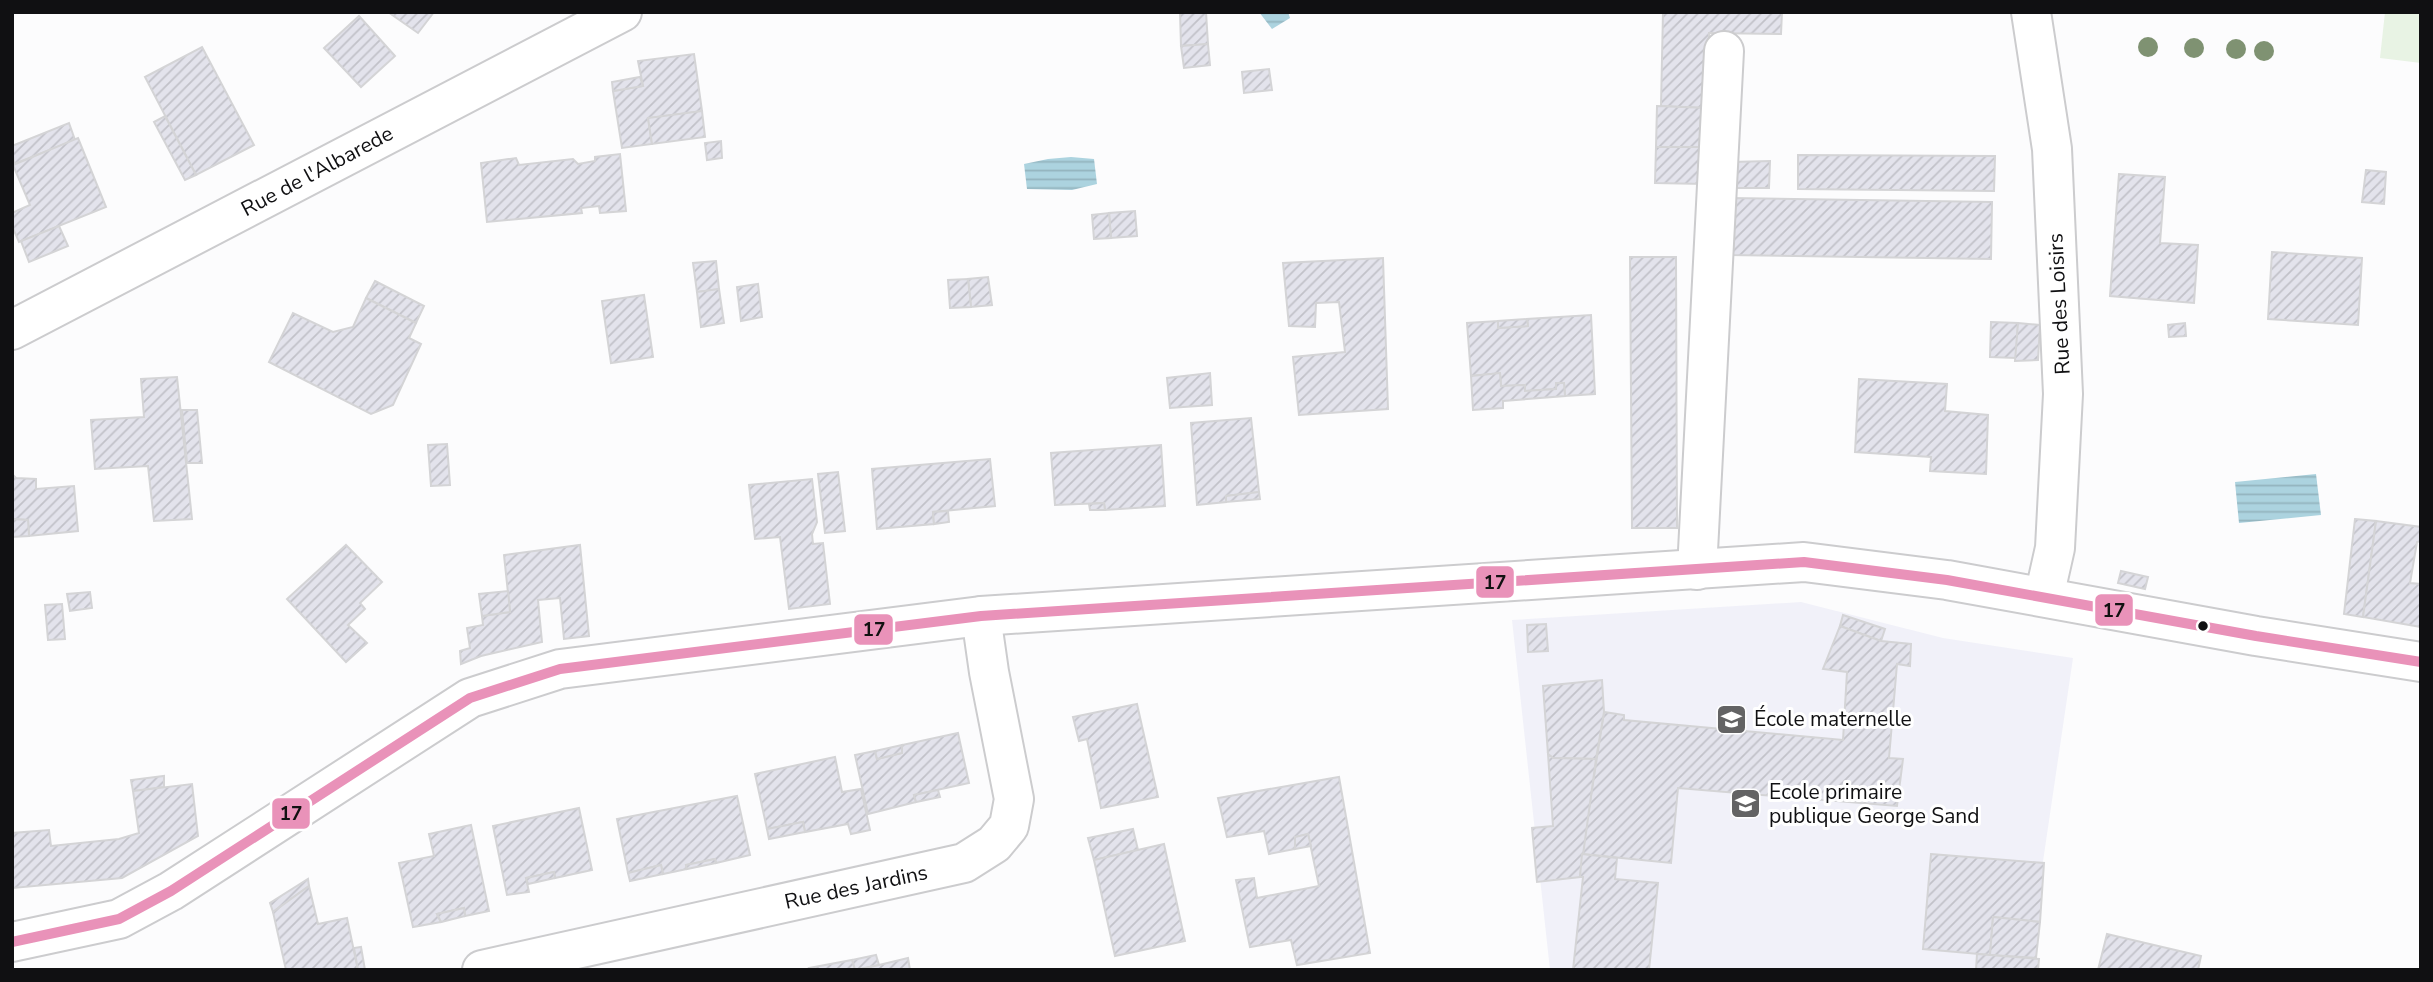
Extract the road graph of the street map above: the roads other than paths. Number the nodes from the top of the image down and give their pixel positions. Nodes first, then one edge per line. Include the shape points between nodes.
1 (622, 12) edge
2 (2031, 12) edge
3 (1724, 51) dead end
4 (12, 331) edge
5 (1697, 570) junction
6 (2044, 597) junction
7 (981, 616) junction
8 (2421, 662) edge
9 (12, 942) edge
10 (482, 970) edge

1 - 4 street, Rue de l'Albarede
2 - 6 street, Rue des Loisirs via 2052,149 2063,394 2055,548
3 - 5 street
5 - 6 street via 1804,562
5 - 7 street
6 - 8 street
7 - 9 street via 560,669 470,698 171,891 119,919
7 - 10 street, Rue des Jardins via 1014,799 1009,826 994,844 964,863

